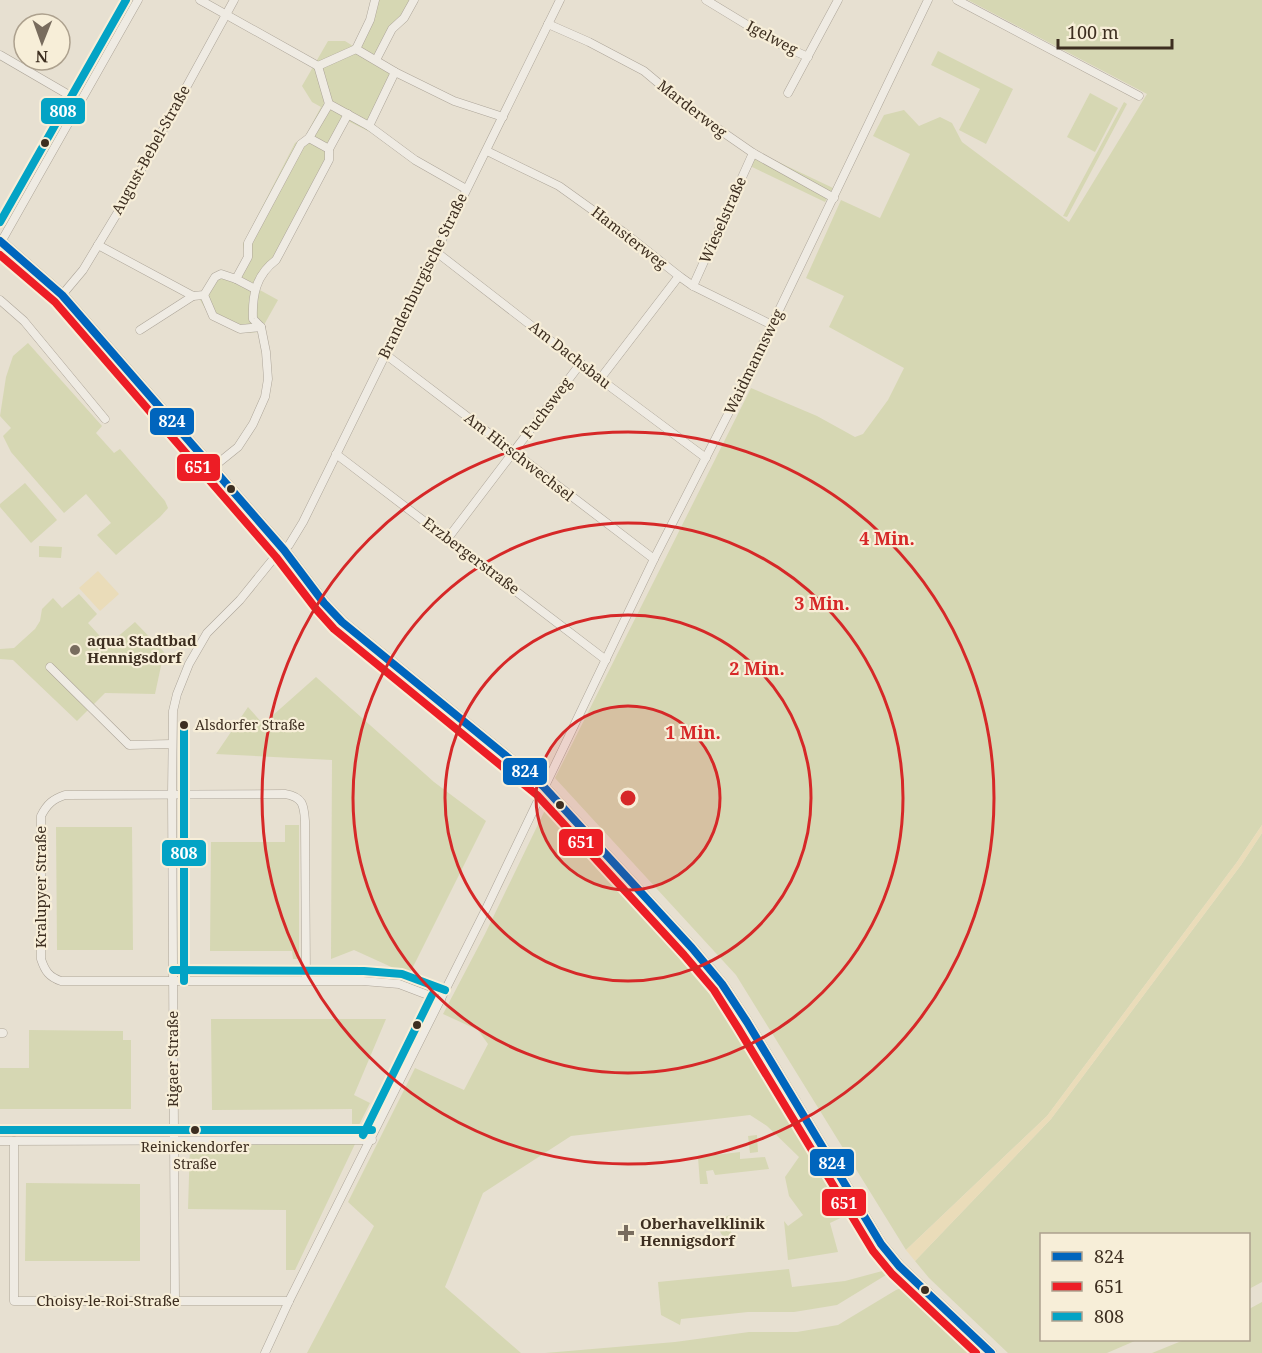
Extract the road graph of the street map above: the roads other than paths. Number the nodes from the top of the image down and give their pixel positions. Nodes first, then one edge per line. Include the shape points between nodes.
1 (138, 0) edge
2 (200, 0) edge
3 (234, 0) edge
4 (375, 0) edge
5 (414, 0) edge
6 (560, 0) edge
7 (706, 0) edge
8 (837, 0) edge
9 (928, 0) edge
10 (957, 0) edge
11 (225, 14) junction
12 (548, 24) junction
13 (356, 49) junction
14 (0, 55) edge
15 (808, 57) junction
16 (376, 60) junction
17 (318, 66) junction
18 (395, 72) junction
19 (788, 93) dead end
20 (1139, 96) dead end
21 (81, 102) junction
22 (329, 104) junction
23 (348, 114) junction
24 (503, 117) junction
25 (369, 126) junction
26 (309, 138) junction
27 (329, 148) junction
28 (487, 151) junction
29 (753, 153) junction
30 (466, 189) junction
31 (834, 198) junction
32 (1, 242) edge
33 (98, 245) junction
34 (435, 251) junction
35 (679, 276) junction
36 (236, 279) junction
37 (693, 286) junction
38 (255, 289) junction
39 (62, 295) junction
40 (204, 295) junction
41 (194, 296) junction
42 (0, 300) edge
43 (772, 325) junction
44 (261, 327) junction
45 (140, 330) dead end
46 (385, 354) junction
47 (581, 363) junction
48 (600, 379) junction
49 (105, 419) dead end
50 (513, 453) junction
51 (336, 454) junction
52 (706, 458) junction
53 (212, 468) junction
54 (448, 538) junction
55 (284, 550) junction
56 (654, 559) junction
57 (606, 660) junction
58 (50, 667) dead end
59 (172, 744) junction
60 (544, 787) junction
61 (172, 795) junction
62 (306, 980) junction
63 (173, 981) junction
64 (441, 1000) junction
65 (372, 1140) junction
66 (14, 1141) junction
67 (173, 1141) junction
68 (0, 1142) edge
69 (289, 1301) junction
70 (175, 1302) junction
71 (265, 1353) edge
72 (991, 1353) edge

1 - 21 street
2 - 11 street
3 - 11 street, August-Bebel-Straße
4 - 13 street
5 - 16 street
6 - 12 street, Brandenburgische Straße
7 - 15 street, Igelweg via 775,42
8 - 15 street
9 - 31 street, Waidmannsweg
10 - 20 street
11 - 17 street
11 - 33 street, August-Bebel-Straße
12 - 24 street, Brandenburgische Straße
12 - 29 street, Marderweg via 644,71 688,108
13 - 16 street
13 - 17 street
14 - 21 street
15 - 19 street
16 - 18 street
17 - 22 street
18 - 24 street via 454,101
18 - 25 street
21 - 32 street
22 - 23 street
22 - 26 street
23 - 25 street
23 - 27 street
24 - 28 street, Brandenburgische Straße
25 - 30 street via 415,160
26 - 27 street
26 - 36 street via 301,144 248,243 248,257
27 - 38 street via 329,160 276,260 267,267
28 - 30 street, Brandenburgische Straße
28 - 35 street, Hamsterweg via 581,200
29 - 31 street, Marderweg
29 - 37 street, Wieselstraße
30 - 34 street, Brandenburgische Straße
31 - 43 street, Waidmannsweg
32 - 39 main road
33 - 39 street, August-Bebel-Straße
33 - 41 street
34 - 46 street, Brandenburgische Straße
34 - 47 street, Am Dachsbau
35 - 37 street, Hamsterweg
35 - 48 street
36 - 38 street
36 - 40 street via 221,274
37 - 43 street, Hamsterweg
38 - 44 street via 253,319
39 - 53 main road
40 - 41 street
40 - 44 street via 213,316 240,329
41 - 45 street
42 - 49 street via 24,321
43 - 52 street, Waidmannsweg
44 - 53 street via 268,372 265,397 238,447
46 - 50 street, Am Hirschwechsel
46 - 51 street, Brandenburgische Straße
47 - 48 street, Am Dachsbau
47 - 50 street, Fuchsweg
48 - 52 street, Am Dachsbau
50 - 54 street, Fuchsweg
50 - 56 street, Am Hirschwechsel
51 - 54 street, Erzbergerstraße
51 - 55 street, Brandenburgische Straße via 299,530
52 - 56 street, Waidmannsweg
53 - 55 main road
54 - 57 street, Erzbergerstraße
55 - 59 street, Rigaer Straße via 199,644 177,694
55 - 60 main road via 342,622
56 - 57 street, Waidmannsweg
57 - 60 street, Waidmannsweg
58 - 59 street via 129,745
59 - 61 street, Rigaer Straße
60 - 64 street, Waidmannsweg
60 - 72 main road via 722,984 898,1266
61 - 62 street via 285,794 301,800 305,821
61 - 63 street, Rigaer Straße
61 - 63 street, Kralupyer Straße via 65,795 47,805 41,816 41,959 51,977 61,981
62 - 63 street
62 - 64 street via 399,984
63 - 67 street, Rigaer Straße
64 - 65 street, Waidmannsweg
65 - 67 street
65 - 69 street, Waidmannsweg
66 - 67 street
66 - 68 street
66 - 70 street, Choisy-le-Roi-Straße via 14,1301
67 - 70 street, Rigaer Straße
69 - 70 street, Choisy-le-Roi-Straße
69 - 71 street, Waidmannsweg

